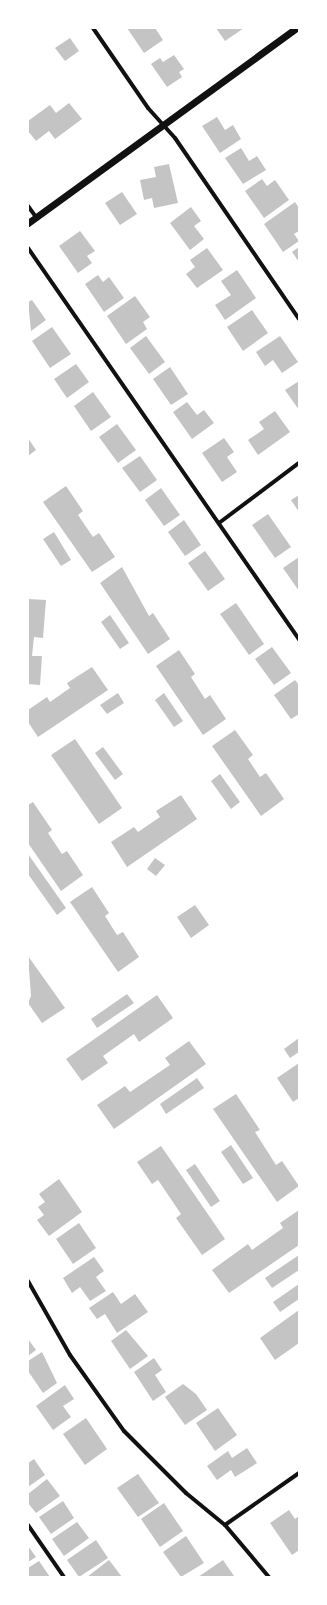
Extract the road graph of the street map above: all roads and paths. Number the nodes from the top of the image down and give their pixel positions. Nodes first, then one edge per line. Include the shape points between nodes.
1 (93, 28) edge
2 (296, 28) edge
3 (163, 126) junction
4 (28, 206) edge
5 (36, 217) junction
6 (28, 222) edge
7 (28, 248) edge
8 (299, 319) edge
9 (299, 463) edge
10 (219, 523) junction
11 (299, 640) edge
12 (28, 1281) edge
13 (299, 1473) edge
14 (225, 1525) junction
15 (28, 1526) edge
16 (64, 1577) edge
17 (269, 1577) edge

1 - 3 street
2 - 3 street
3 - 5 street
3 - 8 street
4 - 5 street
5 - 6 street
7 - 10 street
9 - 10 street
10 - 11 street
12 - 14 street via 70,1355 124,1431 186,1493
13 - 14 street
14 - 17 street
15 - 16 street

